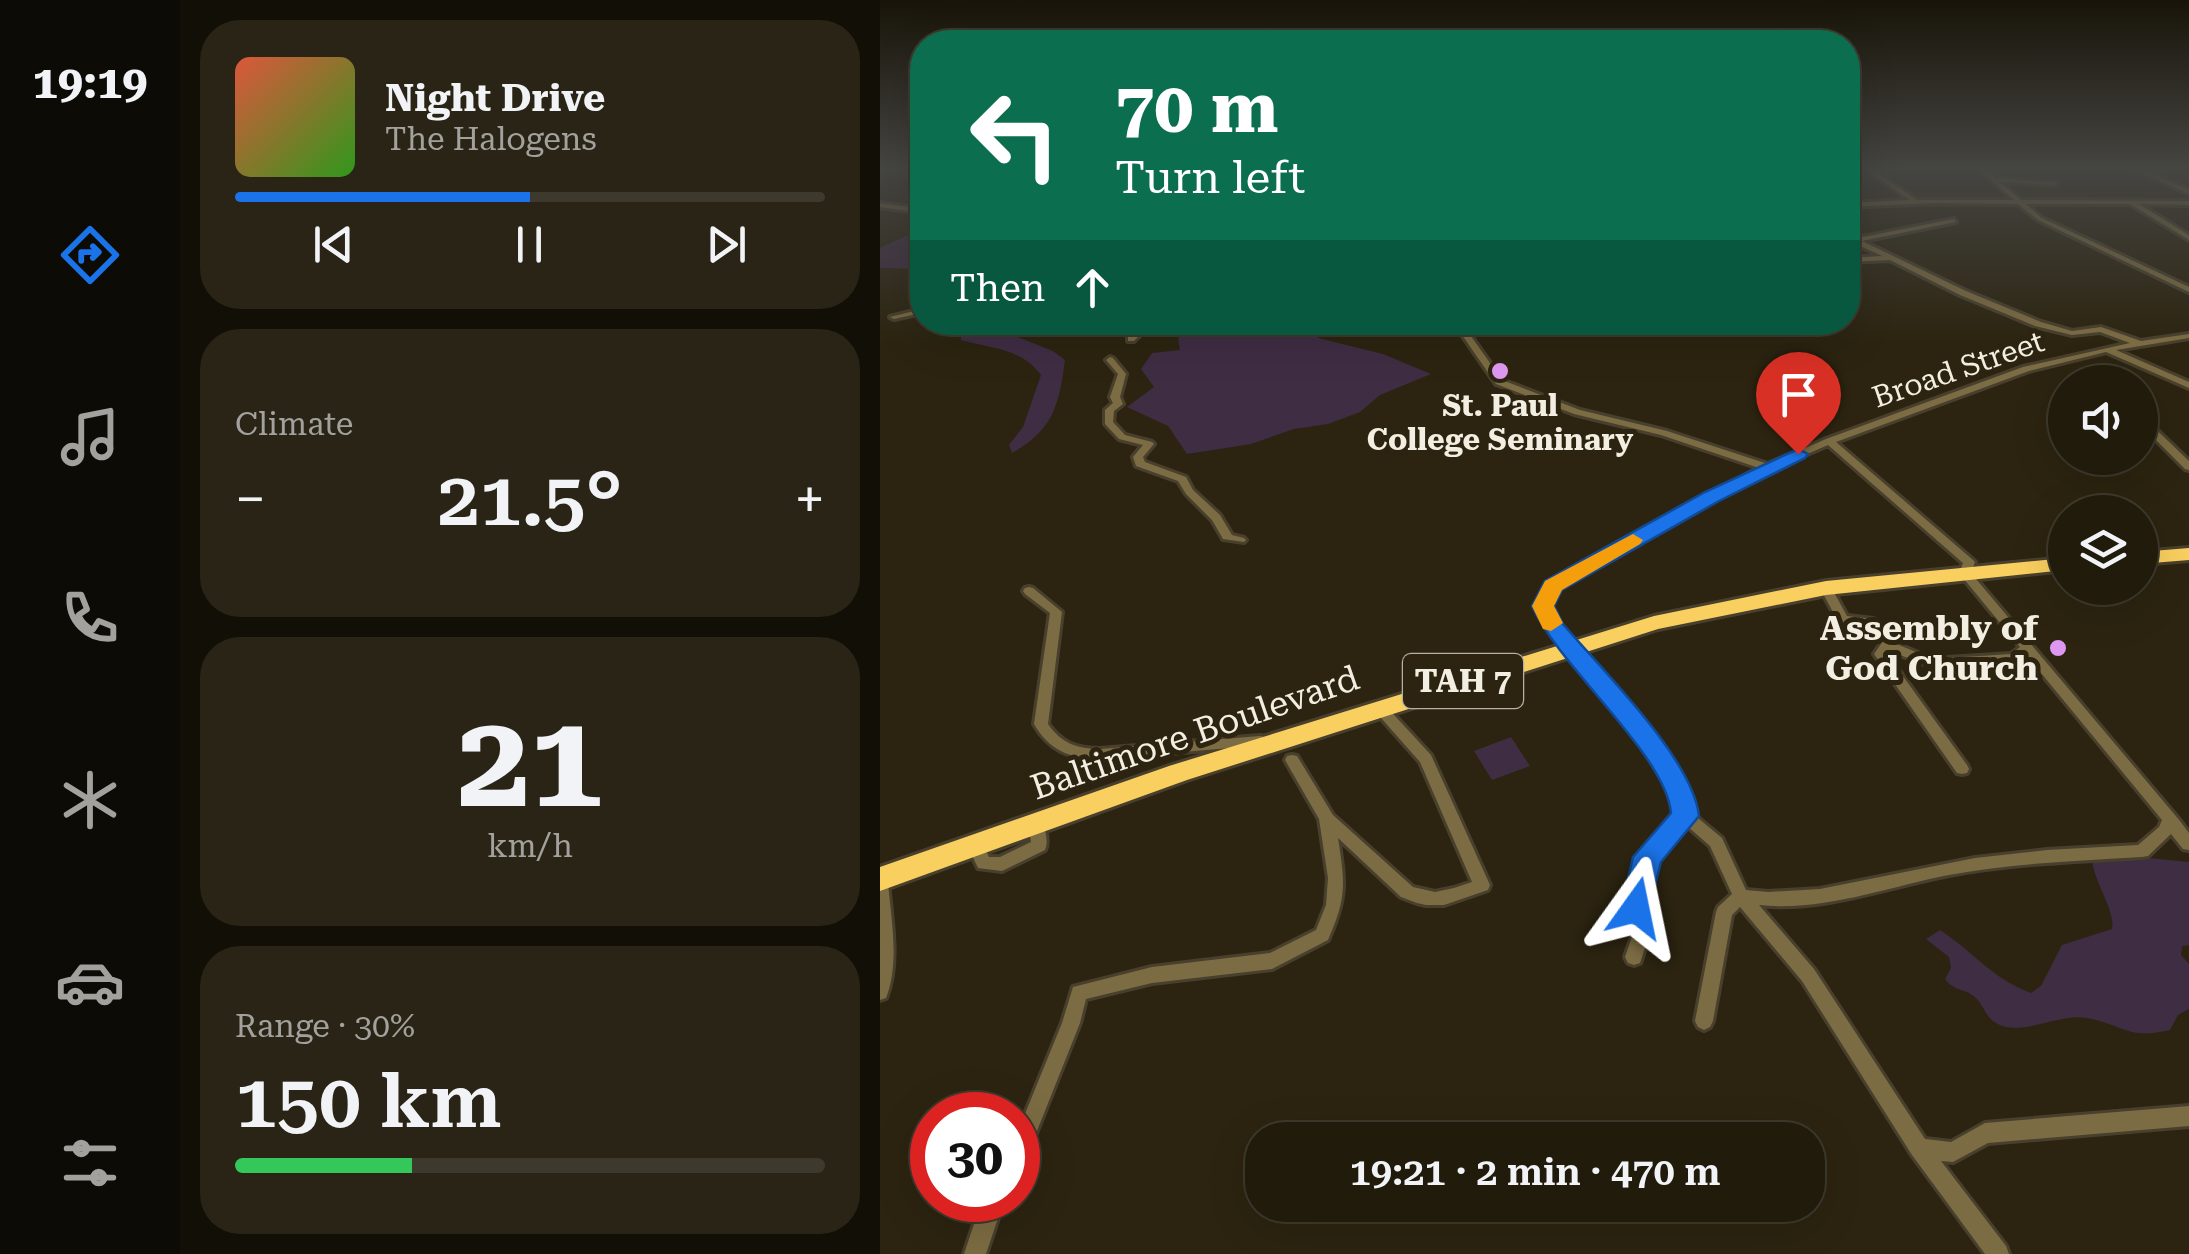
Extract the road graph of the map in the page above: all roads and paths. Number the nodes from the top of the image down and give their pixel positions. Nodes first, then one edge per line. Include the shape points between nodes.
1 (1927, 227) edge
2 (2056, 227) edge
3 (1860, 240) edge
4 (1860, 245) edge
5 (1892, 258) junction
6 (1860, 259) edge
7 (2189, 290) edge
8 (910, 314) edge
9 (894, 318) dead end
10 (1135, 335) edge
11 (1467, 335) edge
12 (2189, 336) edge
13 (1131, 339) dead end
14 (2141, 344) junction
15 (2108, 349) junction
16 (1110, 360) dead end
17 (2189, 385) edge
18 (2158, 437) edge
19 (1829, 441) junction
20 (1768, 467) junction
21 (2189, 468) edge
22 (1240, 540) dead end
23 (2189, 554) edge
24 (2158, 557) edge
25 (2048, 566) edge
26 (1965, 573) junction
27 (1826, 588) junction
28 (1029, 591) dead end
29 (1886, 645) junction
30 (1572, 646) junction
31 (2056, 685) junction
32 (1379, 707) junction
33 (1290, 748) junction
34 (1962, 769) dead end
35 (1686, 816) junction
36 (1327, 818) junction
37 (2189, 844) edge
38 (880, 881) edge
39 (1741, 896) junction
40 (1634, 956) dead end
41 (880, 992) edge
42 (1704, 1022) dead end
43 (1040, 1100) edge
44 (2189, 1116) edge
45 (1919, 1148) junction
46 (986, 1222) edge
47 (975, 1254) edge
48 (1998, 1254) edge

1 - 3 street
2 - 7 street
4 - 5 street
5 - 6 street
5 - 14 street via 2038,324 2072,333 2101,330
8 - 9 street
10 - 13 street
11 - 20 street via 1498,382
12 - 14 street, Broad Street
14 - 15 street, Broad Street
15 - 17 street
15 - 19 street, Broad Street via 2026,369
16 - 22 street via 1122,374 1108,422 1122,437 1149,444 1140,464 1182,479 1184,490 1220,518 1227,537
18 - 21 street
19 - 20 street, Broad Street
19 - 26 street via 1969,562
20 - 30 street, Broad Street via 1553,586 1543,606
23 - 24 highway
25 - 26 highway, Baltimore Boulevard / TAH 7
26 - 27 highway, Baltimore Boulevard / TAH 7
26 - 31 street
27 - 29 street via 1844,620 1880,625
27 - 30 highway, Baltimore Boulevard / TAH 7
28 - 33 street via 1056,612 1040,724 1061,746 1079,754
29 - 31 street via 1947,664 2014,658 2022,651
29 - 34 street via 1880,654
30 - 32 highway, Baltimore Boulevard / TAH 7
30 - 35 street via 1662,762 1683,794
31 - 37 street
32 - 33 highway, Baltimore Boulevard / TAH 7
32 - 36 street via 1426,759 1482,885 1422,900
33 - 36 street
33 - 38 highway, Baltimore Boulevard / TAH 7 via 1036,824
35 - 39 street via 1716,842
35 - 40 street via 1647,857 1636,908 1645,924
36 - 43 street via 1336,878 1322,935 1272,961 1134,978 1079,993
37 - 39 street via 2170,820 2142,851 1954,867 1772,902
38 - 41 street
39 - 42 street via 1724,912
39 - 45 street via 1808,975
44 - 45 street via 1986,1133 1953,1152
45 - 48 street
46 - 47 street

